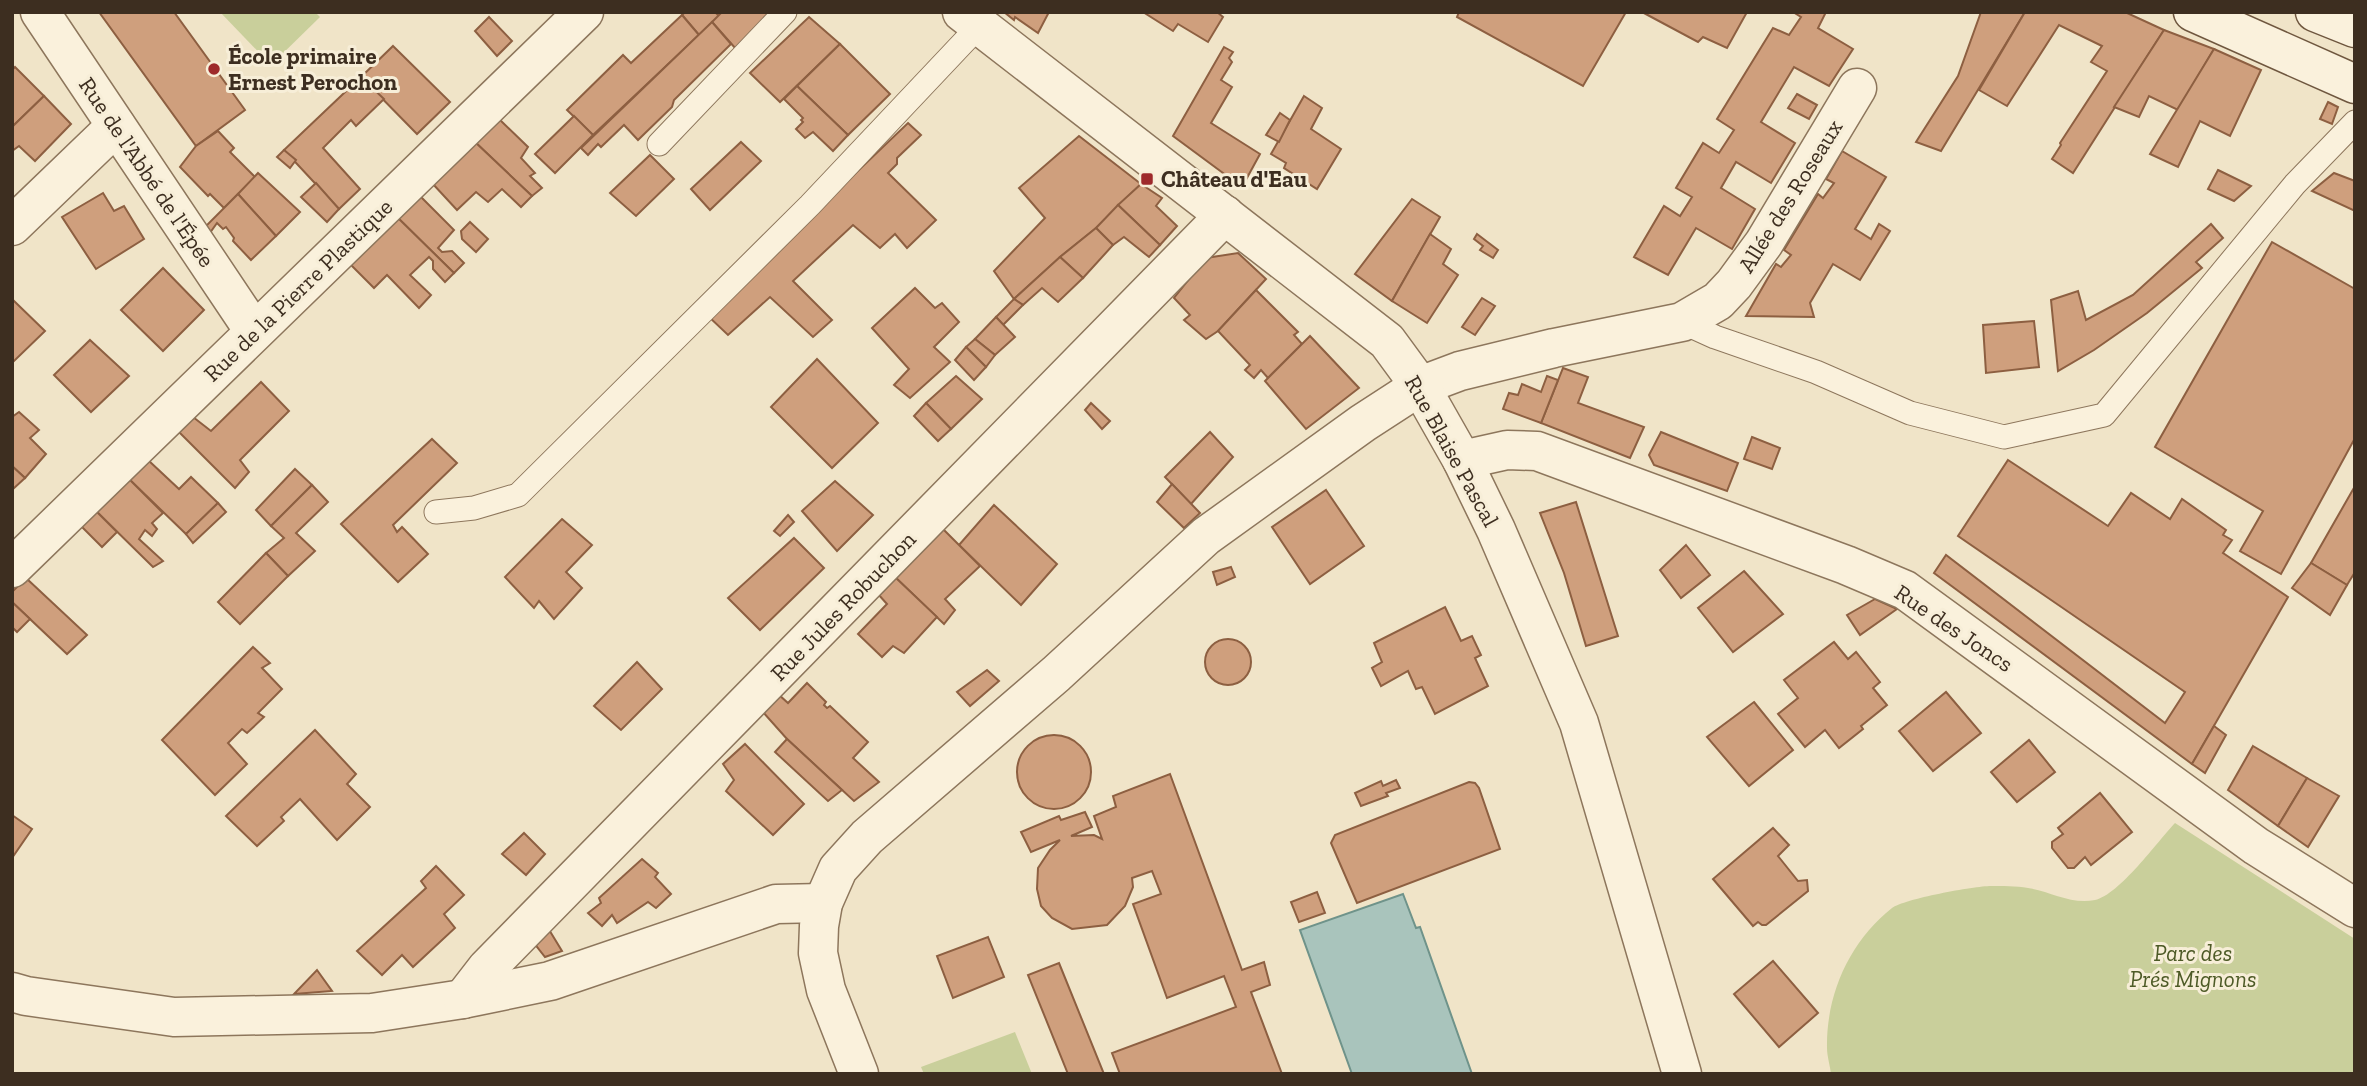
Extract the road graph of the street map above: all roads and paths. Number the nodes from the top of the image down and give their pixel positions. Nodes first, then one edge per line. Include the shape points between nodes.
1 (40, 12) edge
2 (584, 12) edge
3 (785, 12) edge
4 (2193, 12) edge
5 (2315, 12) edge
6 (970, 19) edge
7 (2355, 28) edge
8 (2355, 84) edge
9 (1857, 88) dead end
10 (2355, 122) edge
11 (116, 126) junction
12 (659, 144) dead end
13 (1225, 215) junction
14 (12, 226) edge
15 (1682, 323) junction
16 (254, 331) junction
17 (1420, 386) junction
18 (1462, 460) junction
19 (436, 512) dead end
20 (12, 568) edge
21 (824, 904) junction
22 (2355, 908) edge
23 (12, 992) edge
24 (463, 999) junction
25 (859, 1074) edge
26 (1682, 1074) edge

1 - 11 street, Rue de l'Abbé de l'Épée
2 - 16 street, Rue de la Pierre Plastique
3 - 12 lane
4 - 8 street
5 - 7 street
6 - 13 street, Rue Blaise Pascal
6 - 19 lane via 810,205 518,495 474,508
9 - 15 street, Allée des Roseaux via 1764,243 1734,284 1718,301
10 - 15 lane via 2295,184 2104,415 2004,437 1909,413 1816,372
11 - 14 street
11 - 16 street, Rue de l'Abbé de l'Épée
13 - 17 street, Rue Blaise Pascal via 1387,341
13 - 24 street, Rue Jules Robuchon via 487,968
15 - 17 street, Allée des Roseaux via 1513,358
16 - 20 street, Rue de la Pierre Plastique
17 - 18 street, Rue Blaise Pascal
17 - 21 street, Allée des Roseaux via 1206,536 1056,674 867,837 838,869
18 - 22 street, Rue des Joncs via 1507,450 1537,451 1905,590 2256,846
18 - 26 street, Rue Blaise Pascal via 1579,723
21 - 24 street via 776,904 550,981
21 - 25 street, Allée des Roseaux via 818,953 826,990
23 - 24 street via 174,1017 372,1013

